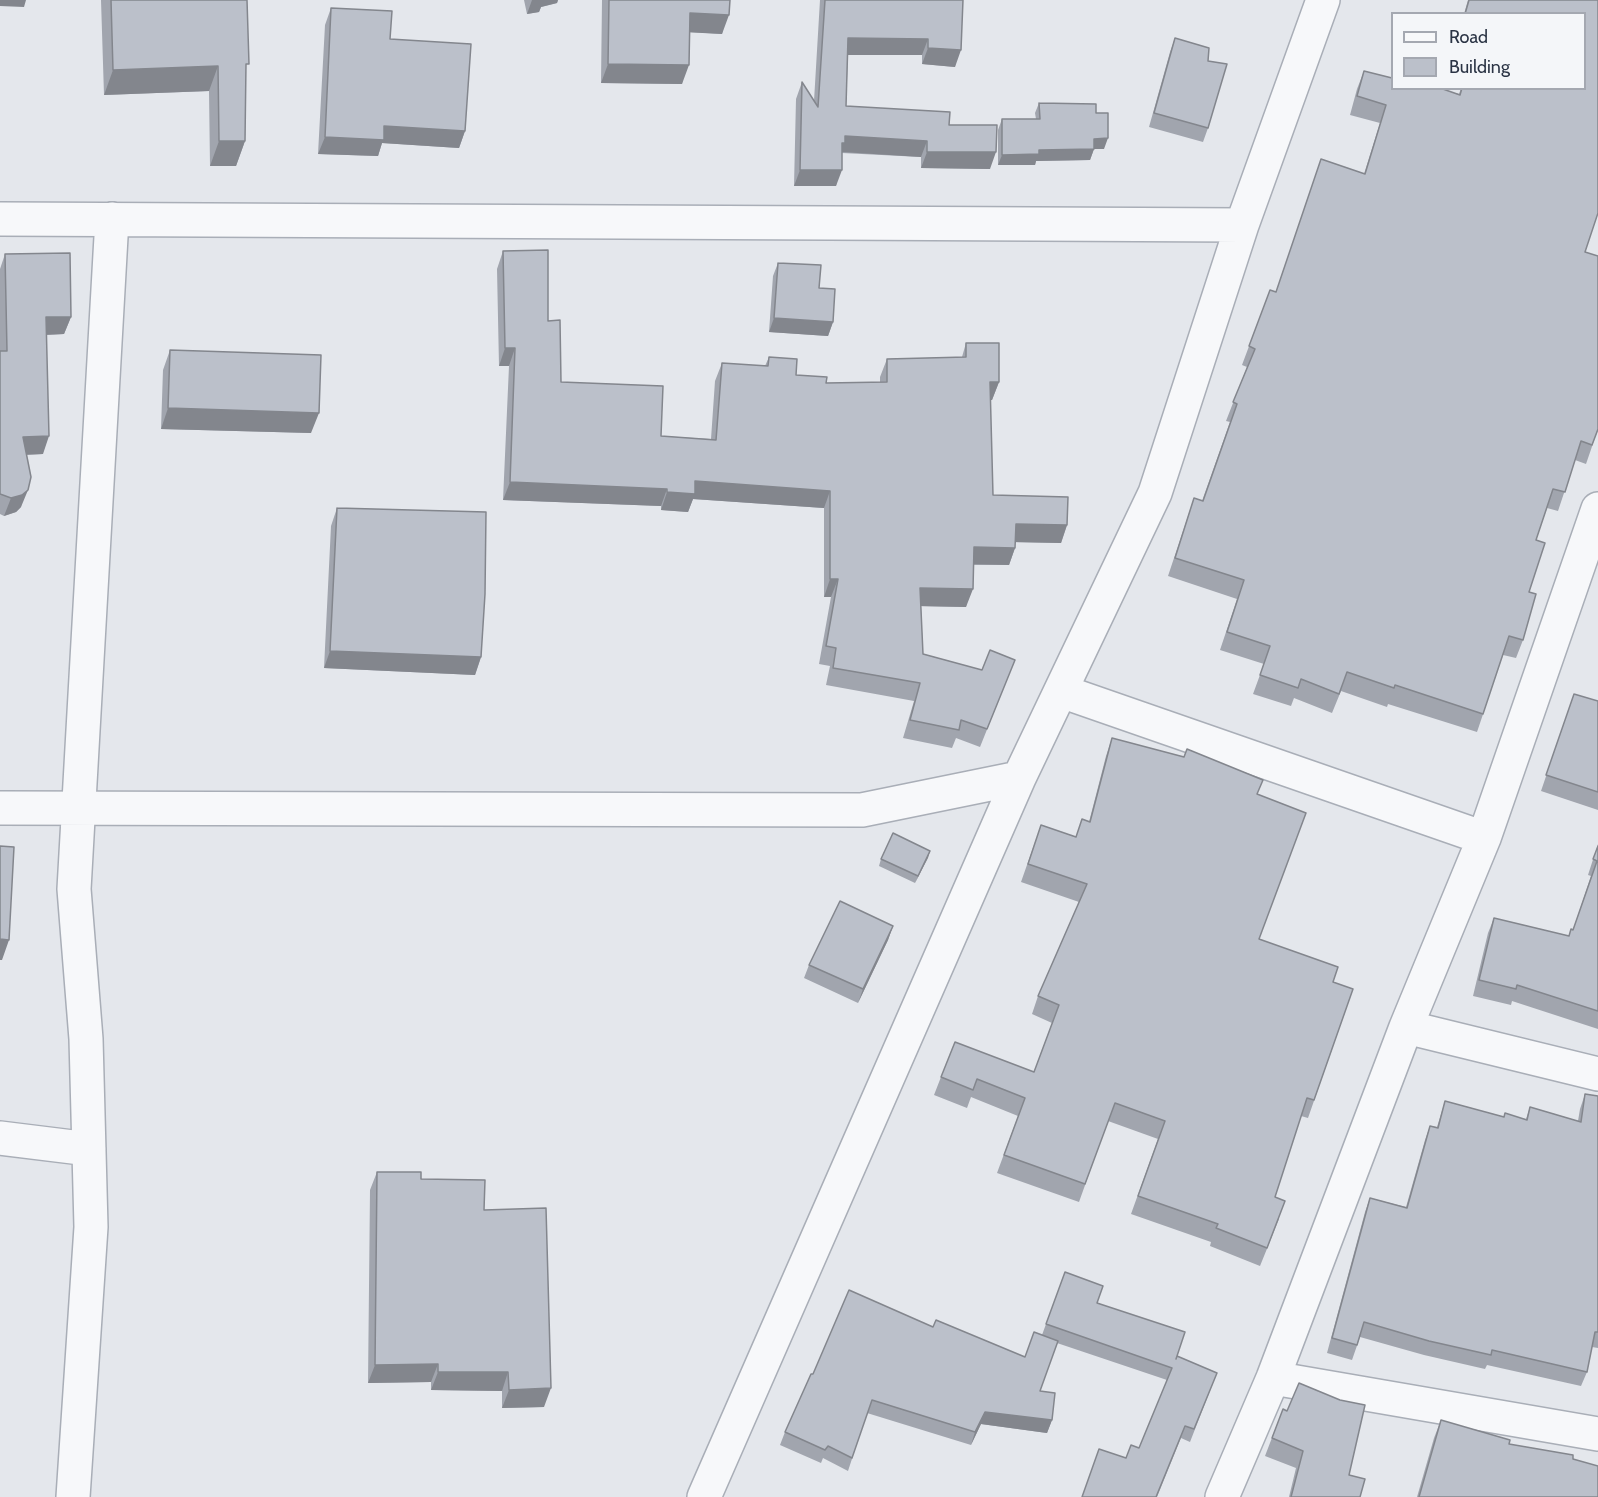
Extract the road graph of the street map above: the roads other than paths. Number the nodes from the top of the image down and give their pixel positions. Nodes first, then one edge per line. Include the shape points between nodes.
1 (1323, 0) edge
2 (0, 219) edge
3 (112, 219) junction
4 (1242, 225) junction
5 (1598, 509) edge
6 (1061, 691) junction
7 (1019, 778) junction
8 (0, 808) edge
9 (79, 808) junction
10 (1484, 838) junction
11 (1407, 1027) junction
12 (1598, 1074) edge
13 (0, 1138) edge
14 (89, 1149) junction
15 (1273, 1378) junction
16 (1598, 1434) edge
17 (73, 1497) edge
18 (704, 1497) edge
19 (1222, 1497) edge

1 - 4 street
2 - 3 street
3 - 4 street
3 - 9 street
4 - 6 street via 1155,493
5 - 10 street
6 - 7 street
6 - 10 street
7 - 9 street via 862,810
7 - 18 street
8 - 9 street
9 - 14 street via 74,889 86,1039
10 - 11 street
11 - 12 street
11 - 15 street
13 - 14 street
14 - 17 street via 91,1227
15 - 16 street
15 - 19 street

